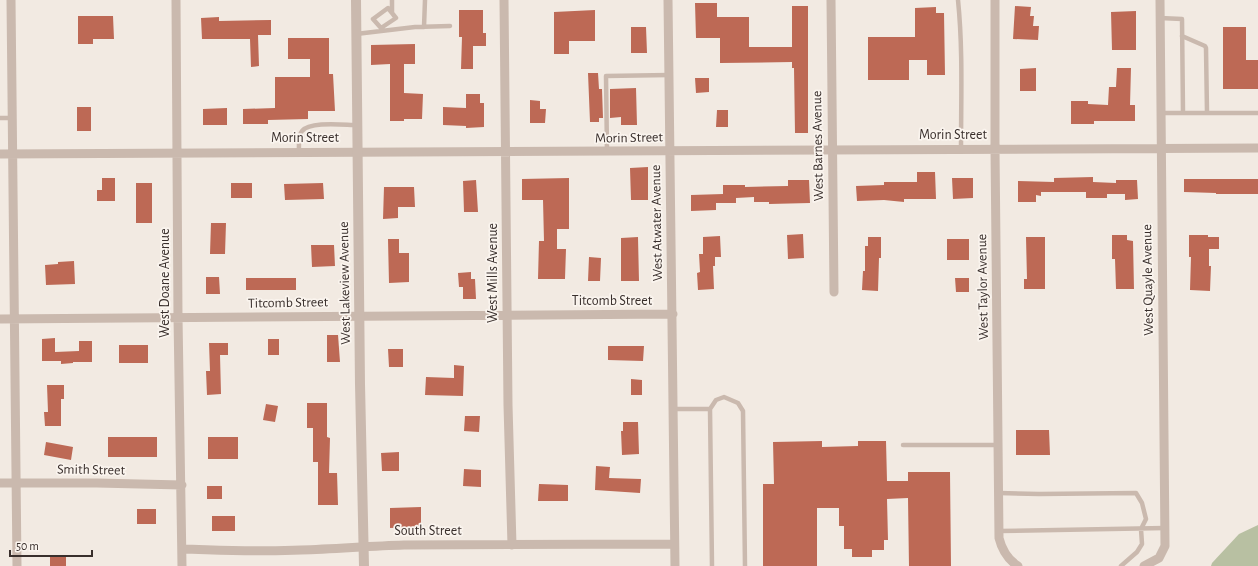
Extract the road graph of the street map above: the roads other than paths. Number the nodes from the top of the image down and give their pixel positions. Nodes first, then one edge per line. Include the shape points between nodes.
1 (11, 0) edge
2 (176, 0) edge
3 (356, 0) edge
4 (392, 0) edge
5 (425, 0) edge
6 (504, 0) edge
7 (668, 0) edge
8 (831, 0) edge
9 (958, 0) edge
10 (996, 0) edge
11 (1160, 0) edge
12 (392, 13) junction
13 (1160, 18) junction
14 (376, 22) junction
15 (424, 26) junction
16 (450, 26) dead end
17 (370, 32) junction
18 (356, 34) junction
19 (1182, 36) junction
20 (669, 75) junction
21 (1161, 113) junction
22 (1183, 113) junction
23 (1207, 113) junction
24 (1258, 114) edge
25 (0, 118) edge
26 (12, 118) junction
27 (357, 125) junction
28 (1161, 148) junction
29 (1258, 148) edge
30 (961, 149) junction
31 (995, 149) junction
32 (832, 150) junction
33 (671, 151) junction
34 (299, 152) junction
35 (357, 152) junction
36 (607, 152) junction
37 (506, 153) junction
38 (0, 154) edge
39 (13, 154) junction
40 (178, 154) junction
41 (834, 292) dead end
42 (673, 314) junction
43 (507, 315) junction
44 (359, 316) junction
45 (178, 318) junction
46 (0, 319) edge
47 (15, 319) junction
48 (673, 409) junction
49 (710, 409) junction
50 (904, 444) dead end
51 (998, 445) junction
52 (0, 483) edge
53 (17, 483) junction
54 (182, 485) junction
55 (999, 493) junction
56 (1165, 528) junction
57 (1141, 529) junction
58 (999, 531) junction
59 (674, 544) junction
60 (512, 545) junction
61 (364, 546) junction
62 (182, 549) junction
63 (17, 566) edge
64 (182, 566) edge
65 (364, 566) edge
66 (675, 566) edge
67 (712, 566) edge
68 (745, 566) edge
69 (1018, 566) edge
70 (1121, 566) edge
71 (1144, 566) edge

1 - 26 street
2 - 40 street, West Doane Avenue
3 - 18 street, West Lakeview Avenue
4 - 12 lane
5 - 15 lane
6 - 37 street, West Mills Avenue
7 - 20 street, West Atwater Avenue
8 - 32 street, West Barnes Avenue
9 - 30 lane via 962,70
10 - 31 street, West Taylor Avenue
11 - 13 street, West Quayle Avenue
12 - 14 lane via 388,8 372,19
12 - 14 lane via 396,18 380,28
13 - 19 lane via 1182,19
13 - 21 street, West Quayle Avenue
14 - 17 lane
15 - 16 lane
15 - 17 lane
17 - 18 lane
18 - 27 street, West Lakeview Avenue
19 - 22 lane
19 - 23 lane via 1206,48
20 - 33 street, West Atwater Avenue
20 - 36 lane via 606,76
21 - 22 lane
21 - 28 street, West Quayle Avenue
22 - 23 lane
23 - 24 lane
25 - 26 lane
26 - 39 street
27 - 34 lane via 308,126 300,135
27 - 35 street, West Lakeview Avenue
28 - 29 street, Morin Street
28 - 31 street, Morin Street
28 - 56 street, West Quayle Avenue
30 - 31 street, Morin Street
30 - 32 street, Morin Street
31 - 51 street, West Taylor Avenue
32 - 33 street, Morin Street
32 - 41 street, West Barnes Avenue
33 - 36 street, Morin Street
33 - 42 street, West Atwater Avenue
34 - 35 street, Morin Street
34 - 40 street, Morin Street
35 - 37 street, Morin Street
35 - 44 street, West Lakeview Avenue
36 - 37 street, Morin Street
37 - 43 street, West Mills Avenue
38 - 39 street, Morin Street
39 - 40 street, Morin Street
39 - 47 street
40 - 45 street, West Doane Avenue
42 - 43 street, Titcomb Street
42 - 48 street, West Atwater Avenue
43 - 44 street, Titcomb Street
43 - 60 street, West Mills Avenue
44 - 45 street, Titcomb Street
44 - 61 street, West Lakeview Avenue
45 - 47 street, Titcomb Street
45 - 54 street, West Doane Avenue
46 - 47 street, Titcomb Street
47 - 53 street
48 - 49 lane
48 - 59 street, West Atwater Avenue
49 - 67 lane
49 - 68 lane via 716,400 724,397 738,403 743,411
50 - 51 lane
51 - 55 street, West Taylor Avenue
52 - 53 street, Smith Street
53 - 54 street, Smith Street
53 - 63 street
54 - 62 street, West Doane Avenue
55 - 57 lane via 1136,493 1142,503 1146,519
55 - 58 street, West Taylor Avenue
56 - 57 lane
56 - 71 street, West Quayle Avenue via 1165,546 1159,558
57 - 58 lane
57 - 70 lane via 1140,548
58 - 69 street, West Taylor Avenue via 1002,548 1010,561
59 - 60 street, South Street
59 - 66 street, West Atwater Avenue
60 - 61 street, South Street
61 - 62 street, South Street via 256,551
61 - 65 street, West Lakeview Avenue
62 - 64 street, West Doane Avenue

